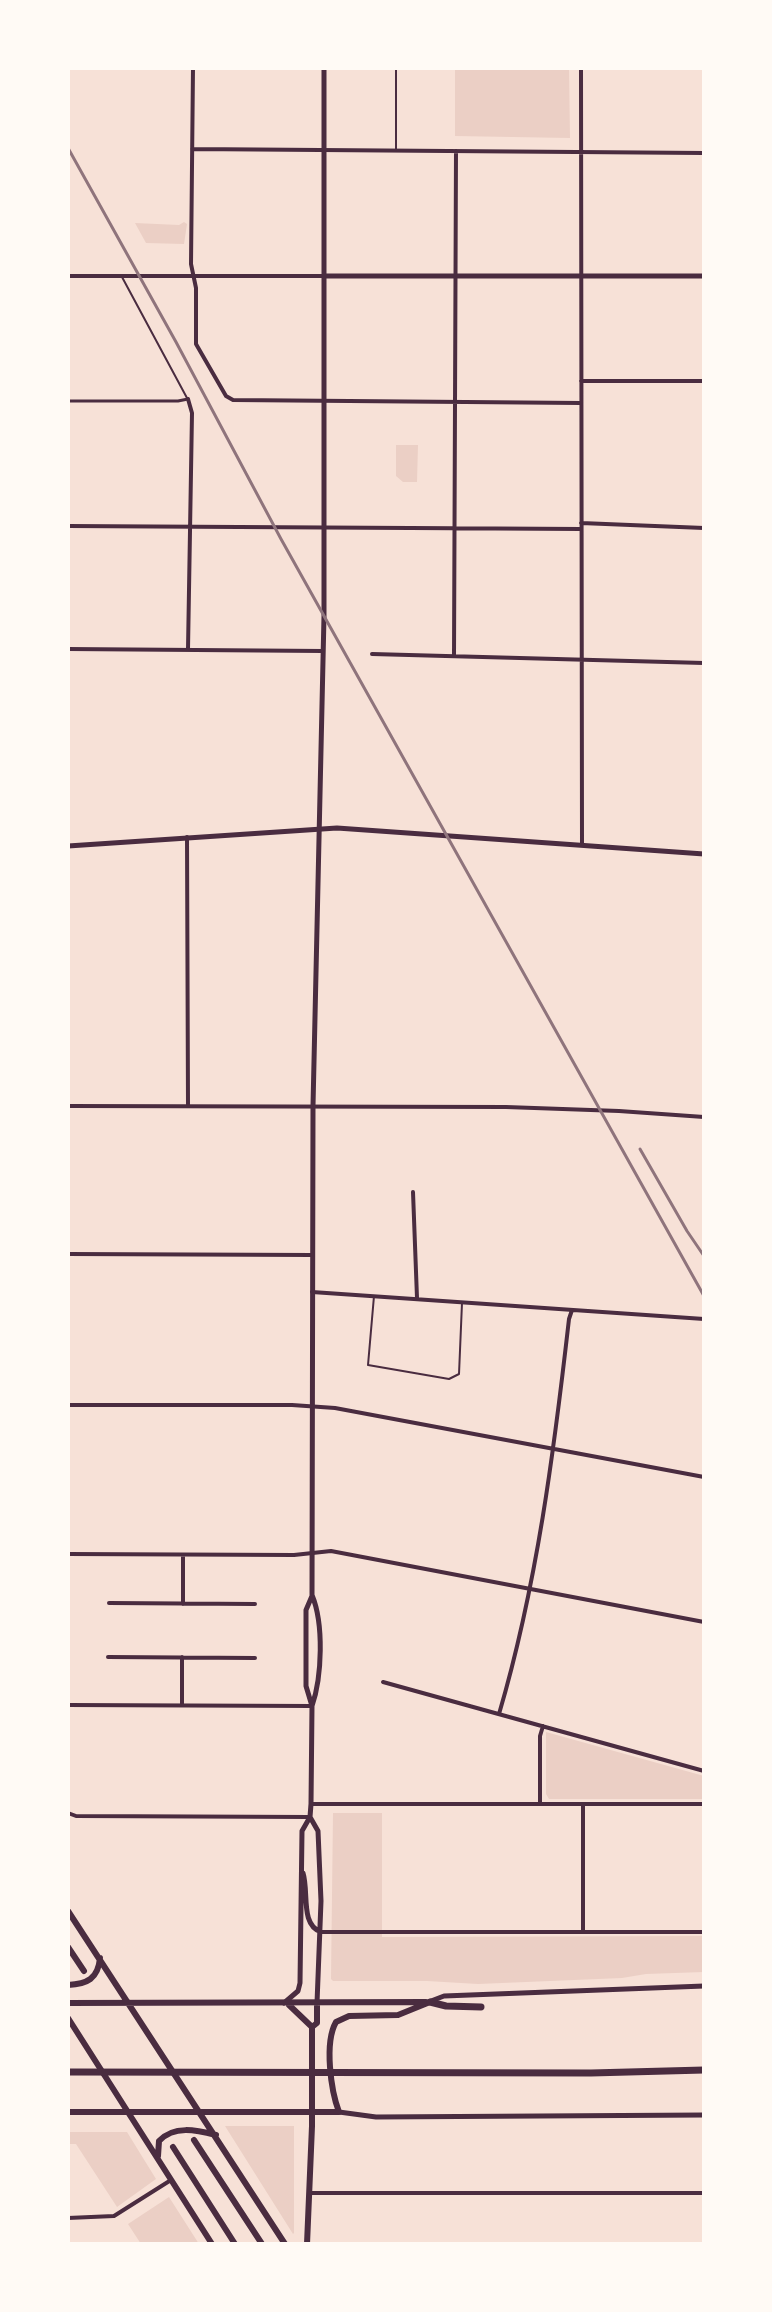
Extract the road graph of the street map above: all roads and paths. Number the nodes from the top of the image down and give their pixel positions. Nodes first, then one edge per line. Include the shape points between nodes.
1 (193, 68) edge
2 (324, 68) edge
3 (396, 68) edge
4 (581, 68) edge
5 (192, 149) junction
6 (324, 150) junction
7 (396, 151) junction
8 (456, 151) junction
9 (581, 151) junction
10 (704, 153) edge
11 (68, 276) edge
12 (122, 276) junction
13 (193, 276) junction
14 (324, 276) junction
15 (704, 276) edge
16 (456, 277) junction
17 (581, 277) junction
18 (581, 381) junction
19 (704, 381) edge
20 (188, 399) junction
21 (68, 401) edge
22 (324, 401) junction
23 (455, 403) junction
24 (581, 403) junction
25 (68, 526) edge
26 (581, 526) junction
27 (190, 527) junction
28 (324, 528) junction
29 (704, 528) edge
30 (455, 529) junction
31 (68, 649) edge
32 (188, 649) junction
33 (323, 651) junction
34 (372, 654) dead end
35 (454, 656) junction
36 (582, 659) junction
37 (704, 663) edge
38 (320, 828) junction
39 (187, 837) junction
40 (582, 844) junction
41 (68, 846) edge
42 (704, 854) edge
43 (68, 1106) edge
44 (313, 1106) junction
45 (188, 1107) junction
46 (704, 1117) edge
47 (413, 1192) dead end
48 (68, 1254) edge
49 (312, 1255) junction
50 (312, 1292) junction
51 (374, 1295) junction
52 (417, 1298) junction
53 (462, 1302) junction
54 (572, 1310) junction
55 (704, 1319) edge
56 (68, 1405) edge
57 (312, 1406) junction
58 (555, 1450) junction
59 (704, 1477) edge
60 (312, 1553) junction
61 (68, 1554) edge
62 (183, 1555) junction
63 (528, 1588) junction
64 (312, 1595) junction
65 (109, 1603) dead end
66 (183, 1604) junction
67 (255, 1604) dead end
68 (704, 1622) edge
69 (108, 1657) dead end
70 (182, 1657) junction
71 (255, 1658) dead end
72 (383, 1682) dead end
73 (68, 1705) edge
74 (182, 1705) junction
75 (312, 1706) junction
76 (499, 1714) junction
77 (543, 1726) junction
78 (704, 1771) edge
79 (311, 1804) junction
80 (540, 1804) junction
81 (583, 1804) junction
82 (704, 1804) edge
83 (68, 1813) edge
84 (310, 1817) junction
85 (301, 1865) junction
86 (68, 1911) edge
87 (321, 1932) junction
88 (583, 1932) junction
89 (704, 1932) edge
90 (68, 1947) edge
91 (100, 1958) junction
92 (84, 1971) dead end
93 (68, 1985) edge
94 (704, 1986) edge
95 (430, 2002) junction
96 (68, 2003) edge
97 (129, 2003) junction
98 (284, 2003) junction
99 (317, 2004) junction
100 (481, 2007) dead end
101 (70, 2020) edge
102 (312, 2027) junction
103 (704, 2070) edge
104 (68, 2072) edge
105 (68, 2112) edge
106 (128, 2112) junction
107 (200, 2112) junction
108 (339, 2112) junction
109 (312, 2113) junction
110 (704, 2115) edge
111 (216, 2135) junction
112 (194, 2140) dead end
113 (173, 2147) dead end
114 (158, 2159) junction
115 (171, 2180) junction
116 (309, 2193) junction
117 (704, 2193) edge
118 (68, 2218) edge
119 (212, 2244) edge
120 (235, 2244) edge
121 (262, 2244) edge
122 (285, 2244) edge
123 (307, 2244) edge

1 - 5 street
2 - 6 main road
3 - 7 lane
4 - 9 street
5 - 6 street
5 - 13 street
6 - 7 street
6 - 14 main road
7 - 8 street
8 - 9 street
8 - 16 street
9 - 10 street
9 - 17 street
11 - 12 street
12 - 13 street
12 - 20 lane
13 - 14 street
13 - 22 street via 196,344 230,399
14 - 16 main road
14 - 22 main road
15 - 17 main road
16 - 17 main road
16 - 23 street
17 - 18 street
18 - 19 street
18 - 24 street
20 - 21 street
20 - 27 street
22 - 23 street
22 - 28 main road
23 - 24 street
23 - 30 street
24 - 26 street
25 - 27 street
26 - 29 street
26 - 30 street
26 - 36 street
27 - 28 street
27 - 32 street
28 - 30 street
28 - 33 main road
30 - 35 street
31 - 32 street
32 - 33 street
33 - 38 main road
34 - 35 street
35 - 36 street
36 - 37 street
36 - 40 street
38 - 39 main road
38 - 40 main road
38 - 44 main road
39 - 41 main road
39 - 45 street
40 - 42 main road
43 - 45 street
44 - 45 street
44 - 46 street via 541,1107
44 - 49 main road
47 - 52 street
48 - 49 street
49 - 50 main road
50 - 51 street
50 - 57 main road
51 - 52 street
51 - 53 lane via 368,1365 449,1379 459,1374
52 - 53 street
53 - 54 street
54 - 55 street
54 - 58 street
56 - 57 street
57 - 58 street
57 - 60 main road
58 - 59 street
58 - 63 street
60 - 62 street
60 - 63 street via 331,1551
60 - 64 main road
61 - 62 street
62 - 66 street
63 - 68 street
63 - 76 street
64 - 75 main road via 306,1610 306,1686
64 - 75 main road via 319,1610 319,1641
65 - 66 street
66 - 67 street
69 - 70 street
70 - 71 street
70 - 74 street
72 - 76 street
73 - 74 street
74 - 75 street
75 - 79 main road
76 - 77 street
77 - 78 street
77 - 80 street
79 - 80 street
79 - 84 main road
80 - 81 street
81 - 82 street
81 - 88 street
83 - 84 street
84 - 85 main road via 302,1831
84 - 87 main road via 318,1831
85 - 87 main road via 308,1922
85 - 98 main road via 300,1983
86 - 91 main road
87 - 88 street
87 - 99 main road
88 - 89 street
90 - 92 main road
91 - 93 main road via 91,1979
91 - 97 main road
94 - 95 main road via 444,1996
95 - 99 main road
95 - 100 highway
95 - 108 main road via 398,2015 338,2020 333,2027 331,2089
96 - 97 main road
97 - 98 main road
97 - 107 main road
98 - 99 main road
98 - 102 main road
99 - 102 main road via 317,2023
101 - 106 main road
102 - 109 main road
103 - 104 highway
105 - 106 main road
106 - 107 main road
106 - 114 main road
107 - 109 main road
107 - 111 main road
108 - 109 main road
108 - 110 main road via 392,2117
109 - 116 main road
111 - 114 main road via 171,2132 159,2141
111 - 122 main road
112 - 121 main road
113 - 120 main road
114 - 115 main road
115 - 118 street via 114,2216
115 - 119 main road
116 - 117 street
116 - 123 main road

